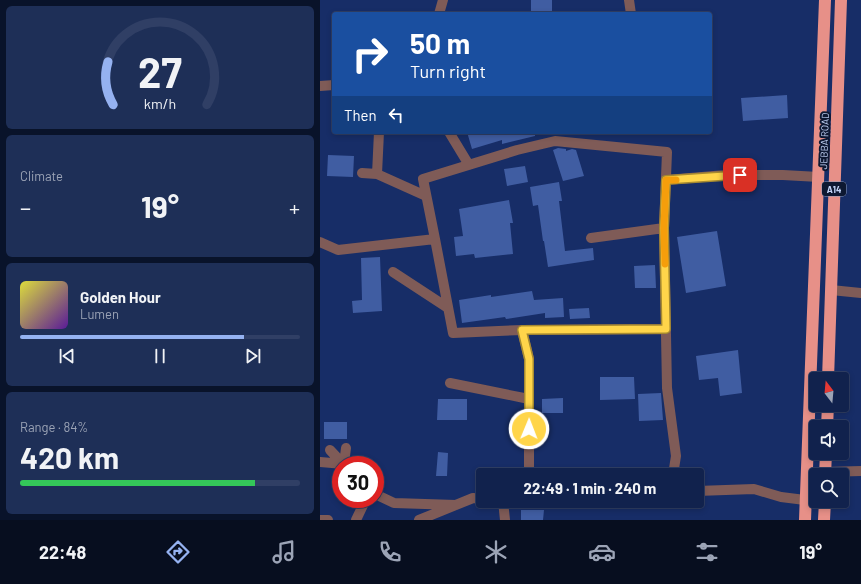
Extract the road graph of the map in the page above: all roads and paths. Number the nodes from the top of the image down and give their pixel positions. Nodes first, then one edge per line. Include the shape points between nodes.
1 (443, 0) edge
2 (629, 0) edge
3 (825, 0) edge
4 (841, 0) edge
5 (440, 12) edge
6 (631, 12) edge
7 (332, 85) edge
8 (320, 86) edge
9 (380, 134) edge
10 (450, 134) edge
11 (469, 165) junction
12 (362, 173) dead end
13 (377, 174) junction
14 (819, 177) junction
15 (666, 180) junction
16 (426, 196) junction
17 (664, 228) junction
18 (591, 238) dead end
19 (435, 239) junction
20 (320, 242) edge
21 (393, 272) dead end
22 (831, 290) junction
23 (861, 293) edge
24 (448, 308) junction
25 (666, 329) junction
26 (522, 330) junction
27 (828, 372) edge
28 (450, 383) dead end
29 (529, 399) junction
30 (346, 448) dead end
31 (330, 450) dead end
32 (336, 456) edge
33 (345, 456) edge
34 (320, 462) edge
35 (332, 464) edge
36 (529, 468) edge
37 (674, 468) edge
38 (861, 471) edge
39 (849, 472) edge
40 (704, 491) edge
41 (384, 498) edge
42 (476, 498) edge
43 (805, 500) junction
44 (456, 506) junction
45 (362, 508) edge
46 (504, 508) edge
47 (825, 508) edge
48 (320, 520) edge
49 (328, 520) edge
50 (356, 520) edge
51 (419, 520) edge
52 (505, 520) edge
53 (805, 520) edge
54 (824, 520) edge

1 - 5 street
2 - 6 street
3 - 14 highway
4 - 22 highway, JEBBA ROAD / A14
7 - 8 street
9 - 13 street
10 - 11 street
11 - 15 street via 555,140 667,152
11 - 16 street via 423,179
12 - 13 street
13 - 16 street
14 - 15 street via 726,175
14 - 43 highway
15 - 17 street
16 - 19 street
17 - 18 street
17 - 25 street
19 - 20 street via 338,250
19 - 24 street
21 - 24 street
22 - 23 street
22 - 27 highway, JEBBA ROAD / A14
24 - 26 street via 453,333
25 - 26 street
25 - 37 street via 667,388 676,456
26 - 29 street via 529,359
28 - 29 street
29 - 36 street
30 - 33 street
31 - 32 street
34 - 35 street
38 - 39 street
40 - 43 street via 754,489 781,497
41 - 44 street via 394,503
42 - 44 street
43 - 53 highway
44 - 51 street
45 - 50 street
46 - 52 street
47 - 54 highway
48 - 49 street

